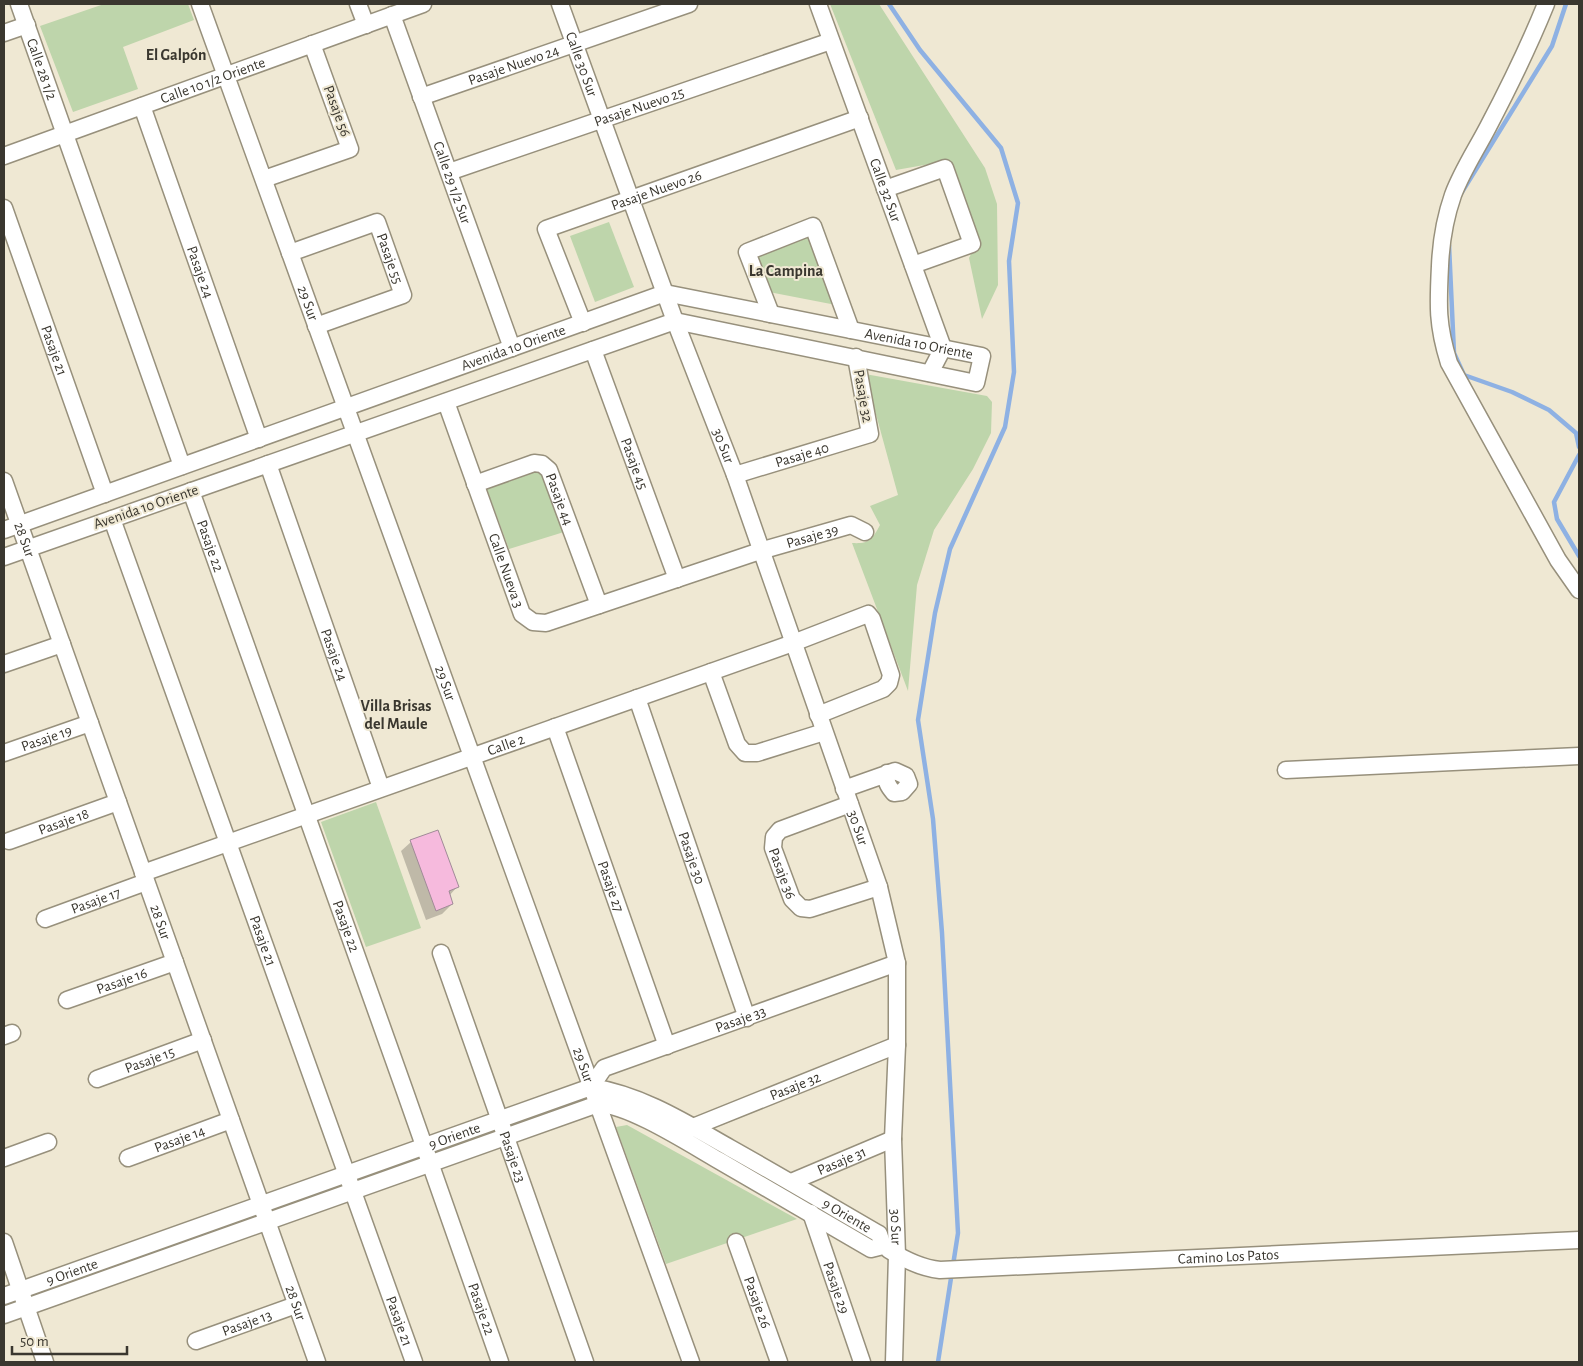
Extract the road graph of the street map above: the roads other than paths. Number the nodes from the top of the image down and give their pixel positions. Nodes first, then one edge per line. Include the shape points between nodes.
1 (19, 4) edge
2 (200, 4) edge
3 (358, 4) edge
4 (423, 4) edge
5 (560, 4) edge
6 (689, 4) edge
7 (818, 4) edge
8 (1546, 4) edge
9 (392, 15) junction
10 (366, 24) junction
11 (26, 25) junction
12 (4, 33) edge
13 (831, 41) junction
14 (312, 44) junction
15 (574, 44) junction
16 (226, 75) junction
17 (421, 97) junction
18 (142, 106) junction
19 (860, 118) junction
20 (602, 119) junction
21 (64, 134) junction
22 (4, 156) edge
23 (449, 172) junction
24 (264, 179) junction
25 (885, 189) junction
26 (631, 200) junction
27 (4, 208) edge
28 (290, 252) junction
29 (913, 265) junction
30 (665, 293) junction
31 (770, 314) junction
32 (675, 321) junction
33 (583, 323) junction
34 (316, 326) junction
35 (851, 330) junction
36 (512, 348) junction
37 (943, 348) junction
38 (593, 350) junction
39 (856, 357) junction
40 (930, 373) junction
41 (446, 402) junction
42 (346, 408) junction
43 (356, 433) junction
44 (870, 434) joint
45 (259, 439) junction
46 (268, 464) junction
47 (182, 466) junction
48 (735, 476) junction
49 (4, 481) edge
50 (475, 484) junction
51 (191, 491) junction
52 (105, 494) junction
53 (112, 519) junction
54 (12, 527) edge
55 (864, 532) dead end
56 (28, 549) junction
57 (760, 551) junction
58 (4, 558) edge
59 (678, 579) junction
60 (1579, 590) edge
61 (599, 605) junction
62 (792, 643) junction
63 (62, 644) junction
64 (4, 664) edge
65 (712, 672) junction
66 (637, 698) junction
67 (818, 715) junction
68 (90, 722) junction
69 (555, 727) junction
70 (824, 732) junction
71 (4, 753) edge
72 (472, 756) junction
73 (1579, 756) edge
74 (1286, 770) dead end
75 (887, 773) dead end
76 (381, 788) junction
77 (844, 789) junction
78 (118, 802) junction
79 (850, 804) junction
80 (306, 815) junction
81 (9, 841) dead end
82 (228, 842) junction
83 (144, 877) junction
84 (879, 887) junction
85 (45, 919) dead end
86 (441, 953) dead end
87 (175, 962) junction
88 (897, 963) junction
89 (67, 1000) dead end
90 (748, 1018) junction
91 (202, 1040) junction
92 (897, 1045) junction
93 (667, 1046) junction
94 (97, 1079) dead end
95 (591, 1087) junction
96 (598, 1104) junction
97 (500, 1119) junction
98 (231, 1120) junction
99 (693, 1127) junction
100 (506, 1137) junction
101 (893, 1139) junction
102 (48, 1142) dead end
103 (425, 1146) junction
104 (4, 1158) edge
105 (128, 1158) dead end
106 (431, 1163) junction
107 (347, 1174) junction
108 (791, 1182) junction
109 (353, 1191) junction
110 (261, 1204) junction
111 (810, 1213) junction
112 (267, 1221) junction
113 (1579, 1240) edge
114 (4, 1242) edge
115 (736, 1242) dead end
116 (890, 1251) junction
117 (20, 1290) junction
118 (4, 1296) edge
119 (296, 1305) junction
120 (26, 1307) junction
121 (4, 1315) edge
122 (196, 1341) dead end
123 (45, 1362) edge
124 (317, 1362) edge
125 (414, 1362) edge
126 (500, 1362) edge
127 (585, 1362) edge
128 (691, 1362) edge
129 (779, 1362) edge
130 (862, 1362) edge
131 (894, 1362) edge

1 - 11 street, Calle 28 1/2
2 - 16 street, 29 Sur
3 - 10 street
4 - 9 street, Calle 10 1/2 Oriente
5 - 15 street, Calle 30 Sur
6 - 15 street, Pasaje Nuevo 24
7 - 13 street, Calle 32 Sur
8 - 60 street via 1453,195 1441,249 1437,299 1449,363 1558,560
9 - 10 street, Calle 10 1/2 Oriente
9 - 17 street, Calle 29 1/2 Sur
10 - 14 street, Calle 10 1/2 Oriente
11 - 12 street
11 - 21 street, Calle 28 1/2
13 - 19 street, Calle 32 Sur
13 - 20 street, Pasaje Nuevo 25
14 - 16 street, Calle 10 1/2 Oriente
14 - 24 street, Pasaje 56 via 350,148
15 - 17 street, Pasaje Nuevo 24
15 - 20 street, Calle 30 Sur
16 - 18 street, Calle 10 1/2 Oriente
16 - 24 street, 29 Sur
17 - 23 street, Calle 29 1/2 Sur
18 - 21 street, Calle 10 1/2 Oriente
18 - 45 street, Pasaje 24
19 - 25 street, Calle 32 Sur
19 - 26 street, Pasaje Nuevo 26
20 - 23 street, Pasaje Nuevo 25
20 - 26 street, Calle 30 Sur
21 - 22 street, Calle 10 1/2 Oriente
21 - 47 street
23 - 36 street, Calle 29 1/2 Sur
24 - 28 street, 29 Sur
25 - 29 street, Calle 32 Sur
25 - 29 street via 945,168 972,244
26 - 30 street, Calle 30 Sur
26 - 33 street, Pasaje Nuevo 26 via 546,229
27 - 52 street, Pasaje 21
28 - 34 street, 29 Sur
28 - 34 street, Pasaje 55 via 377,222 400,285 403,294
29 - 37 street, Calle 32 Sur
30 - 31 street, Avenida 10 Oriente
30 - 32 street, Calle 30 Sur
30 - 33 street, Avenida 10 Oriente
31 - 35 street, Avenida 10 Oriente
31 - 35 street via 747,252 813,226
32 - 38 street, Avenida 10 Oriente
32 - 39 street, Avenida 10 Oriente
32 - 48 street, 30 Sur
33 - 36 street, Avenida 10 Oriente
34 - 42 street, 29 Sur
35 - 37 street, Avenida 10 Oriente
36 - 42 street, Avenida 10 Oriente
37 - 40 street
37 - 40 street, Avenida 10 Oriente via 982,356 976,383
38 - 41 street, Avenida 10 Oriente
38 - 59 street, Pasaje 45
39 - 40 street, Avenida 10 Oriente
39 - 44 street, Pasaje 32
41 - 43 street, Avenida 10 Oriente
41 - 50 street, Calle Nueva 3
42 - 43 street, 29 Sur
42 - 45 street, Avenida 10 Oriente
43 - 46 street, Avenida 10 Oriente
43 - 72 street, 29 Sur
44 - 48 street, Pasaje 40
45 - 47 street, Avenida 10 Oriente
46 - 51 street, Avenida 10 Oriente
46 - 76 street, Pasaje 24
47 - 52 street, Avenida 10 Oriente
48 - 57 street, 30 Sur
49 - 54 street, 28 Sur
50 - 61 street, Calle Nueva 3 via 522,614 533,622 546,623
50 - 61 street, Pasaje 44 via 534,463 549,470
51 - 53 street, Avenida 10 Oriente
51 - 80 street, Pasaje 22
52 - 54 street, Avenida 10 Oriente
53 - 56 street, Avenida 10 Oriente
53 - 82 street, Pasaje 21
54 - 56 street, 28 Sur
55 - 57 street, Pasaje 39 via 852,525
56 - 58 street, Avenida 10 Oriente
56 - 63 street, 28 Sur
57 - 59 street, Calle Nueva 3
57 - 62 street, 30 Sur
59 - 61 street, Calle Nueva 3
62 - 65 street, Calle 2
62 - 67 street, 30 Sur
62 - 67 street, Calle 2 via 868,614 872,619 891,675 889,683 883,689
63 - 64 street
63 - 68 street, 28 Sur
65 - 66 street, Calle 2
65 - 70 street via 737,744 745,753 757,753
66 - 69 street, Calle 2
66 - 90 street, Pasaje 30
67 - 70 street, 30 Sur
68 - 71 street, Pasaje 19
68 - 78 street, 28 Sur
69 - 72 street, Calle 2
69 - 93 street, Pasaje 27
70 - 77 street, 30 Sur
72 - 76 street, Calle 2
72 - 95 street, 29 Sur
73 - 74 street
75 - 77 street
76 - 80 street, Calle 2
77 - 79 street, 30 Sur
78 - 81 street, Pasaje 18
78 - 83 street, 28 Sur
79 - 84 street, 30 Sur
79 - 84 street, Pasaje 36 via 780,830 774,837 772,848 792,899 801,908 810,910
80 - 82 street, Calle 2
80 - 103 street, Pasaje 22
82 - 83 street, Calle 2
82 - 107 street, Pasaje 21
83 - 85 street, Pasaje 17
83 - 87 street, 28 Sur
84 - 88 street, 30 Sur
86 - 97 street, Pasaje 23
87 - 89 street, Pasaje 16
87 - 91 street, 28 Sur
88 - 90 street, Pasaje 33
88 - 92 street, 30 Sur
90 - 93 street, Pasaje 33
91 - 94 street, Pasaje 15
91 - 98 street, 28 Sur
92 - 99 street, Pasaje 32
92 - 101 street, 30 Sur
93 - 95 street, Pasaje 33 via 604,1068
95 - 96 street, 29 Sur
95 - 97 street, 9 Oriente
95 - 99 street, 9 Oriente via 638,1099
96 - 100 street, 9 Oriente
96 - 111 street, 9 Oriente via 619,1108 680,1138
96 - 128 street, 29 Sur
97 - 100 street, Pasaje 23
97 - 103 street, 9 Oriente
98 - 105 street, Pasaje 14
98 - 110 street, 28 Sur
99 - 108 street, 9 Oriente
100 - 106 street, 9 Oriente
100 - 127 street, Pasaje 23
101 - 108 street, Pasaje 31
101 - 116 street, 30 Sur
102 - 104 street
103 - 106 street, Pasaje 22
103 - 107 street, 9 Oriente
106 - 109 street, 9 Oriente
106 - 126 street, Pasaje 22
107 - 109 street, Pasaje 21
107 - 110 street, 9 Oriente
108 - 116 street, 9 Oriente via 879,1234
109 - 112 street, 9 Oriente
109 - 125 street, Pasaje 21
110 - 112 street, 28 Sur
110 - 117 street, 9 Oriente
111 - 116 street, 9 Oriente via 871,1249
111 - 130 street, Pasaje 29
112 - 119 street, 28 Sur
112 - 120 street, 9 Oriente
113 - 116 street, Camino Los Patos via 946,1270 927,1269
114 - 117 street
115 - 129 street, Pasaje 26
116 - 131 street, 30 Sur
117 - 118 street, 9 Oriente
117 - 120 street
119 - 122 street, Pasaje 13
119 - 124 street, 28 Sur
120 - 121 street, 9 Oriente
120 - 123 street

